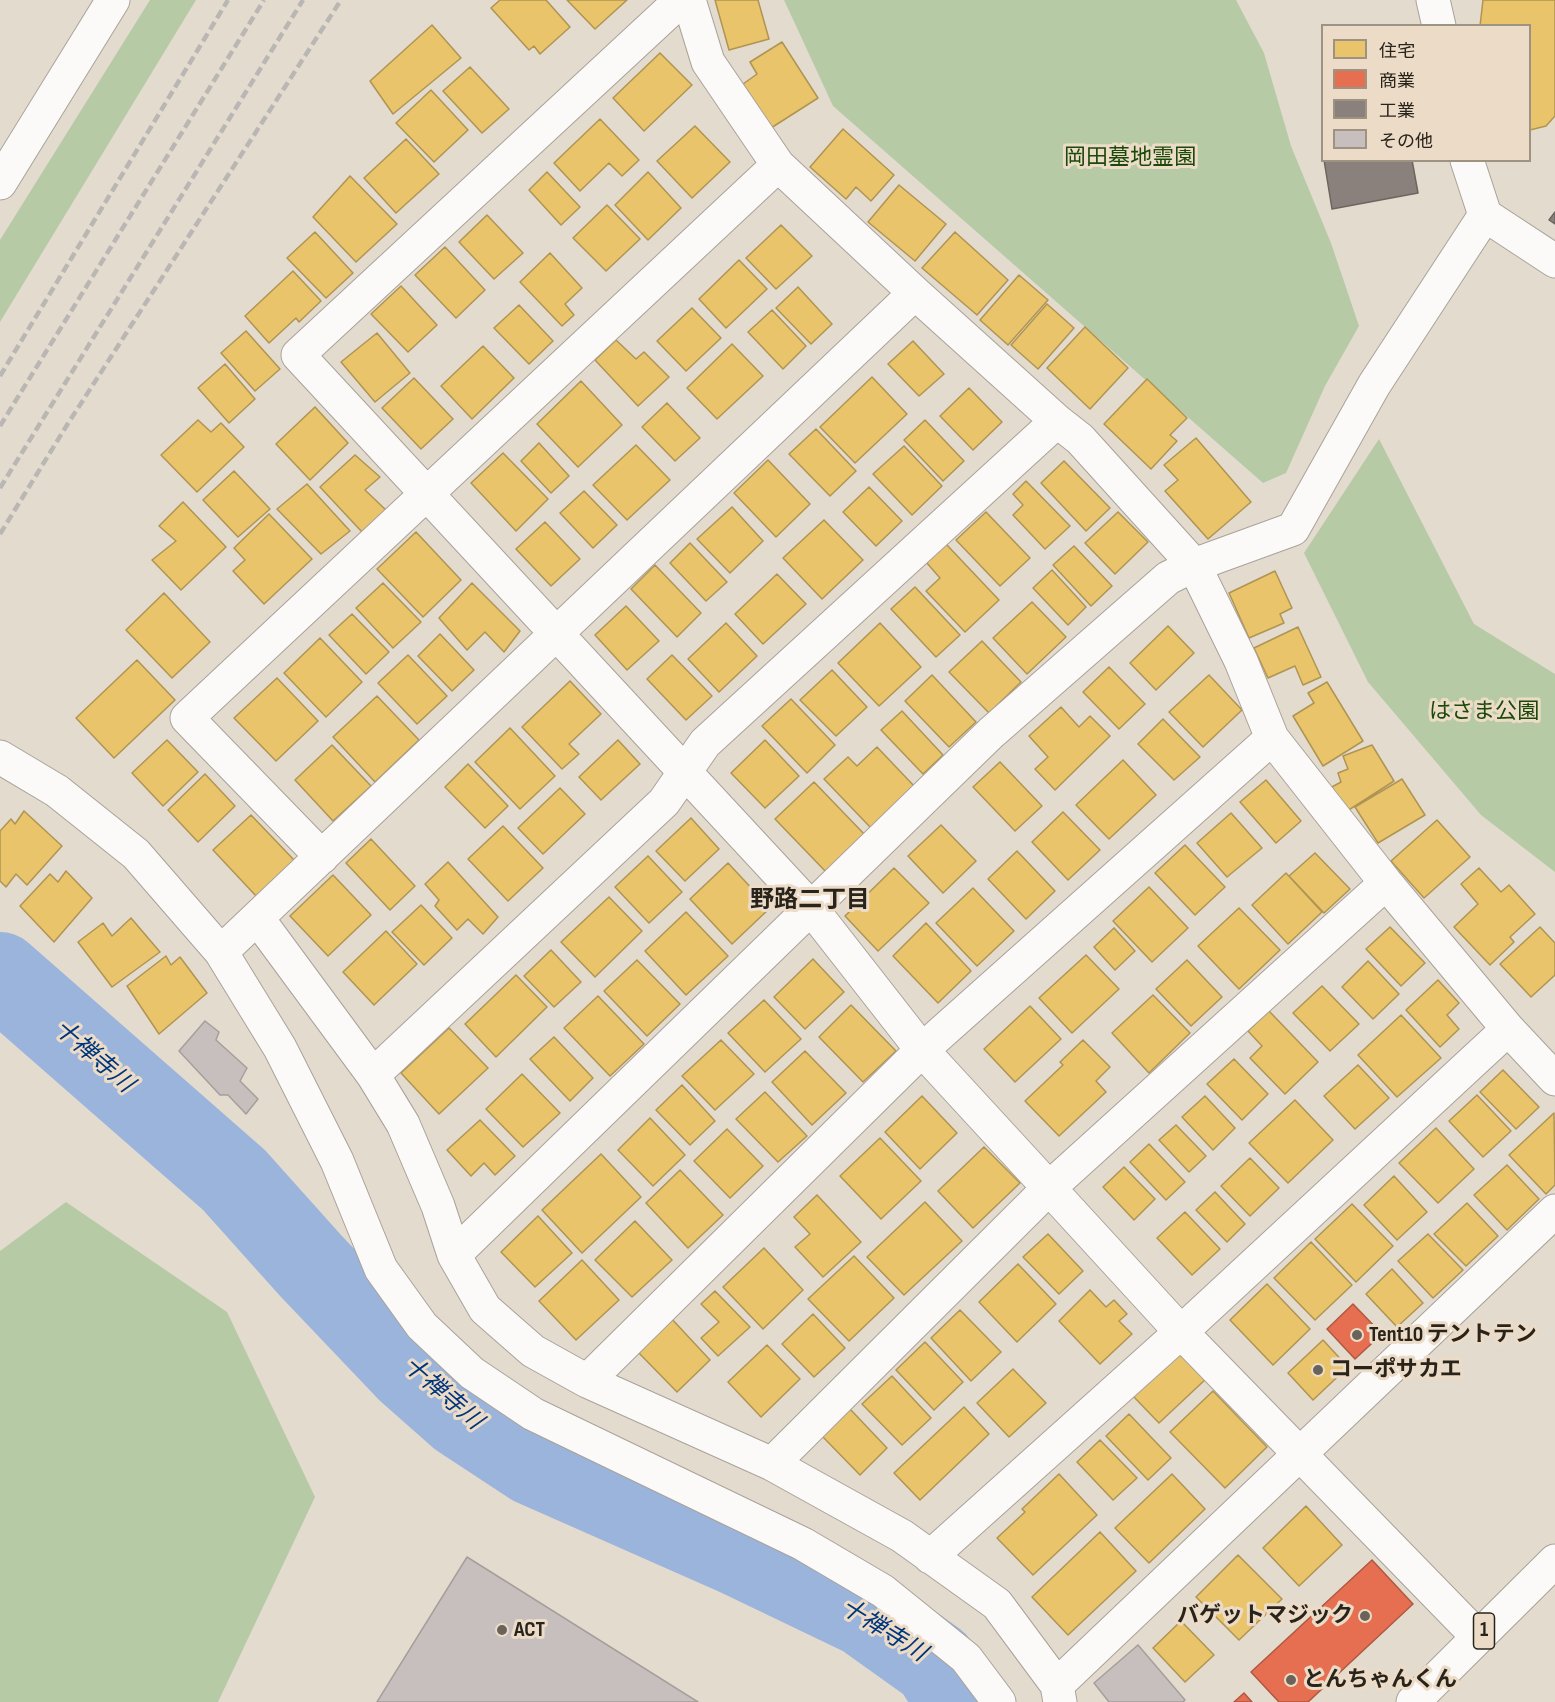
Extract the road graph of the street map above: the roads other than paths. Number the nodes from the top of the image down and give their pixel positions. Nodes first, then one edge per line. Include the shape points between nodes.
1 (113, 0) edge
2 (681, 0) edge
3 (688, 0) edge
4 (1433, 0) edge
5 (1438, 24) edge
6 (1468, 162) edge
7 (778, 165) junction
8 (0, 183) edge
9 (1485, 215) junction
10 (1555, 261) edge
11 (915, 293) junction
12 (1057, 422) junction
13 (428, 494) junction
14 (1194, 565) junction
15 (557, 635) junction
16 (1272, 738) junction
17 (0, 757) edge
18 (685, 773) junction
19 (322, 857) junction
20 (1386, 883) junction
21 (811, 908) junction
22 (258, 919) junction
23 (221, 952) junction
24 (1508, 1029) junction
25 (922, 1050) junction
26 (373, 1075) junction
27 (1555, 1079) edge
28 (1049, 1188) junction
29 (1555, 1211) edge
30 (454, 1255) junction
31 (1182, 1332) junction
32 (587, 1381) junction
33 (1302, 1454) junction
34 (772, 1464) junction
35 (930, 1557) junction
36 (1555, 1561) edge
37 (1478, 1637) junction
38 (1059, 1694) edge
39 (999, 1702) edge
40 (1413, 1702) edge

1 - 8 main road
2 - 13 main road via 298,355
3 - 7 main road via 708,62
4 - 5 main road
6 - 9 main road
7 - 11 main road
7 - 13 main road
9 - 10 main road
9 - 14 main road via 1374,385 1293,529
11 - 12 main road
11 - 15 main road
12 - 14 main road via 1080,439
12 - 18 main road via 705,743
13 - 15 main road
13 - 19 main road via 187,718
14 - 16 main road via 1241,661
14 - 21 main road via 1168,578 1000,726
15 - 18 main road
15 - 19 main road
16 - 20 main road
16 - 25 main road
17 - 23 main road via 57,791 136,854
18 - 21 main road
18 - 26 main road via 664,802
19 - 22 main road
20 - 24 main road
20 - 28 main road
21 - 25 main road
21 - 30 main road
22 - 23 main road
22 - 26 main road
23 - 39 main road via 280,1048 311,1109 381,1269 422,1326 472,1373 533,1414 803,1544 884,1591 966,1658
24 - 27 main road
24 - 31 main road
25 - 28 main road
25 - 32 main road
26 - 30 main road via 403,1124
28 - 31 main road
28 - 34 main road
29 - 33 main road
30 - 32 main road via 485,1309 533,1351
31 - 33 main road
31 - 35 main road
32 - 34 main road
33 - 37 main road
33 - 38 main road
34 - 35 main road via 902,1536
35 - 38 main road via 997,1604
36 - 37 main road, 1
37 - 40 main road, 1

